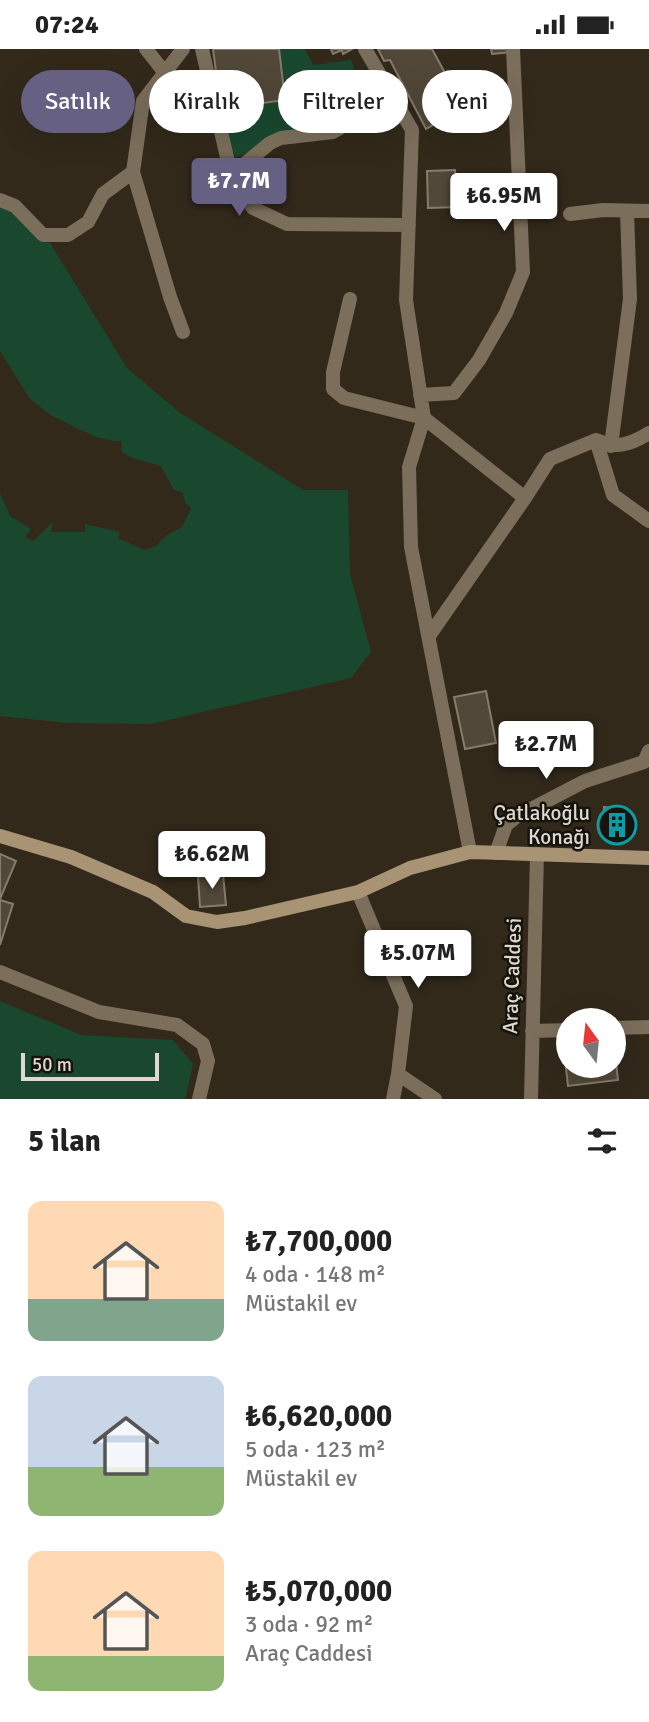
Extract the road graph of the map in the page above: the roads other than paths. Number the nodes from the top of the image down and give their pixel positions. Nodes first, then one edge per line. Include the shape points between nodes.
1 (146, 49) edge
2 (183, 49) edge
3 (202, 49) edge
4 (365, 49) edge
5 (513, 49) edge
6 (163, 70) edge
7 (167, 70) edge
8 (377, 70) edge
9 (149, 94) edge
10 (408, 123) edge
11 (324, 133) edge
12 (133, 172) junction
13 (231, 175) junction
14 (0, 200) edge
15 (627, 211) junction
16 (649, 211) edge
17 (570, 214) dead end
18 (409, 225) junction
19 (350, 299) dead end
20 (184, 331) dead end
21 (421, 395) junction
22 (424, 418) junction
23 (649, 433) edge
24 (596, 440) junction
25 (611, 446) junction
26 (525, 498) junction
27 (649, 521) edge
28 (429, 636) junction
29 (647, 759) edge
30 (0, 836) edge
31 (470, 852) junction
32 (496, 853) junction
33 (537, 854) junction
34 (649, 858) edge
35 (358, 892) junction
36 (0, 972) edge
37 (649, 1027) edge
38 (626, 1028) edge
39 (556, 1030) edge
40 (532, 1031) junction
41 (398, 1074) junction
42 (200, 1099) edge
43 (393, 1099) edge
44 (435, 1099) edge
45 (531, 1099) edge

1 - 6 street
2 - 7 street
3 - 13 street
4 - 8 street
5 - 21 street via 523,272 506,313 454,393
9 - 12 street via 144,100
10 - 18 street via 412,130
11 - 13 street via 281,138
12 - 14 street via 103,194 88,222 68,235 43,235 15,206
12 - 20 street
13 - 18 street via 253,208 287,223
15 - 16 street
15 - 17 street
15 - 25 street via 630,299
18 - 21 street via 406,300
19 - 22 street via 332,389 344,398
21 - 22 street
22 - 26 street
22 - 28 street via 409,467 411,547
23 - 25 street
24 - 25 street
24 - 26 street via 550,459
24 - 27 street via 613,495
26 - 28 street
28 - 31 street
29 - 32 street via 585,781 516,817 506,825
30 - 35 main road via 71,857 153,892 186,916 217,922
31 - 32 main road
31 - 35 main road via 410,868
32 - 33 main road
33 - 34 main road
33 - 40 street, Araç Caddesi
35 - 41 street via 406,1006
36 - 42 street via 99,1012 177,1024 203,1044 208,1061
37 - 38 street
39 - 40 street
40 - 45 street, Araç Caddesi
41 - 43 street
41 - 44 street

